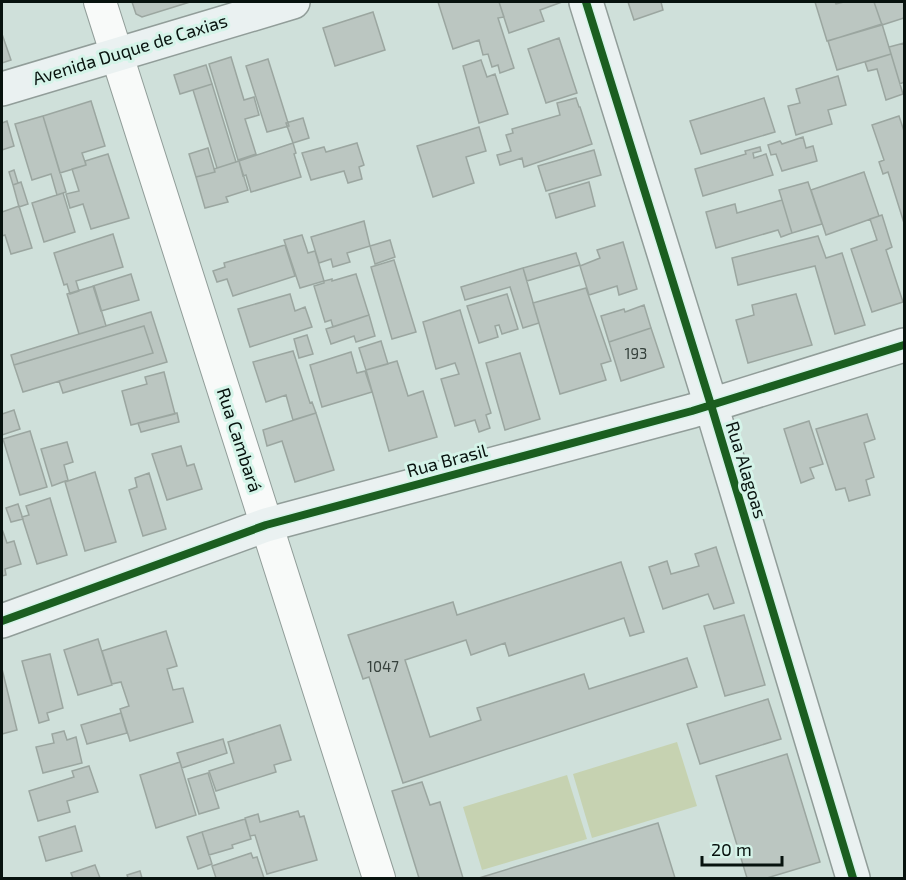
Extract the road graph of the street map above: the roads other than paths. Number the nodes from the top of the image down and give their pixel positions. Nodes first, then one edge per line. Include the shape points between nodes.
1 (99, 2) edge
2 (293, 2) edge
3 (586, 2) edge
4 (116, 54) junction
5 (2, 89) edge
6 (904, 345) edge
7 (711, 405) junction
8 (266, 525) junction
9 (2, 621) edge
10 (379, 879) edge
11 (853, 879) edge

1 - 4 street, Rua Cambará
2 - 4 street, Avenida Duque de Caxias
3 - 7 street, Rua Alagoas
4 - 5 street, Avenida Duque de Caxias
4 - 8 street, Rua Cambará
6 - 7 street, Rua Brasil
7 - 8 street, Rua Brasil
7 - 11 street, Rua Alagoas
8 - 9 street, Rua Brasil
8 - 10 street, Rua Cambará

